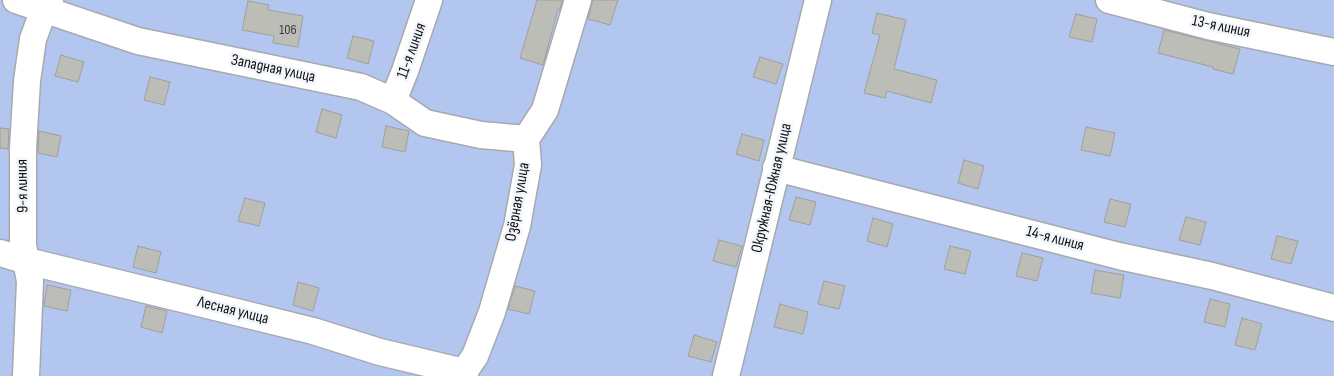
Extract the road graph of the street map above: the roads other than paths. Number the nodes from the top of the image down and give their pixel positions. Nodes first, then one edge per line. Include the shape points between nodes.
1 (16, 0) edge
2 (429, 0) edge
3 (578, 0) edge
4 (818, 0) edge
5 (1110, 0) edge
6 (47, 5) edge
7 (1334, 52) edge
8 (393, 101) junction
9 (526, 140) junction
10 (776, 168) junction
11 (0, 253) edge
12 (27, 261) junction
13 (1334, 308) edge
14 (464, 374) edge
15 (26, 376) edge
16 (726, 376) edge

1 - 6 street, Западная улица
2 - 8 street, 11-я линия
3 - 9 street, Озёрная улица via 545,110
4 - 10 street, Окружная-Южная улица
5 - 7 street, 13-я линия via 1208,26
6 - 8 street, Западная улица via 138,41 361,87
6 - 12 street, 9-я линия via 33,39 27,80 23,138
8 - 9 street, Западная улица via 425,123
9 - 14 street, Озёрная улица via 528,166 517,226 492,312 475,356
10 - 13 street, 14-я линия
10 - 16 street, Окружная-Южная улица
11 - 12 street, Лесная улица
12 - 14 street, Лесная улица via 313,331
12 - 15 street, 9-я линия via 30,282

